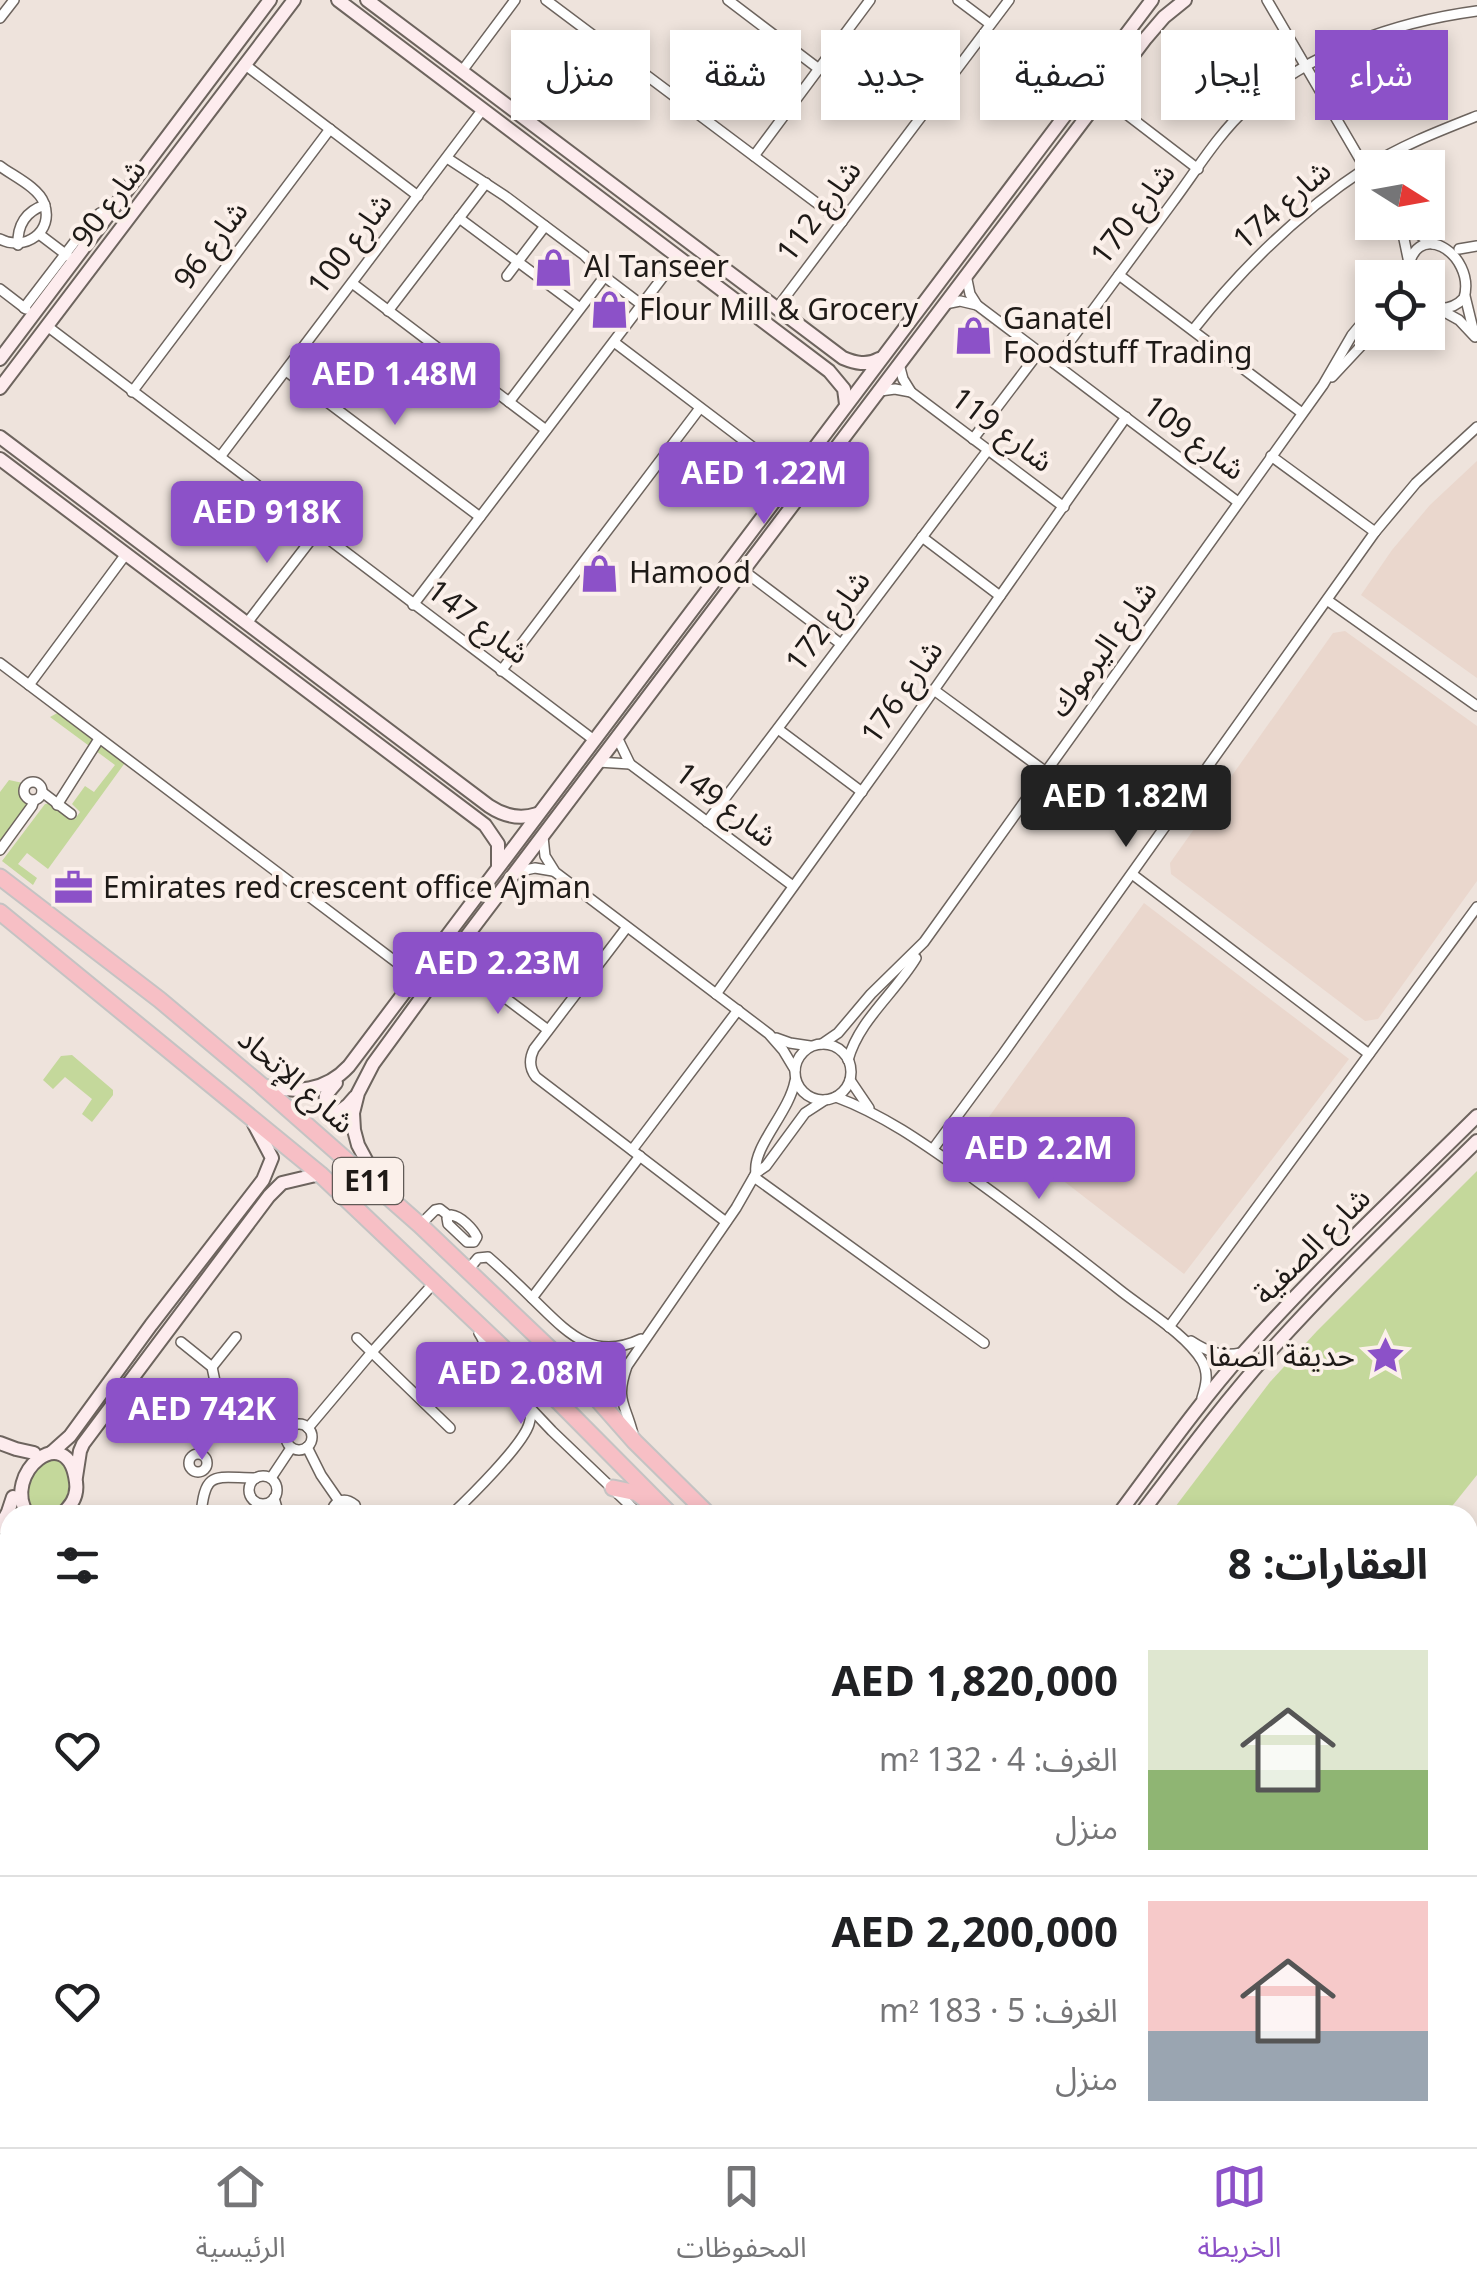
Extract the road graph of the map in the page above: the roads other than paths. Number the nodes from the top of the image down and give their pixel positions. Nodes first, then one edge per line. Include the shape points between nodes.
1 (14, 0) edge
2 (270, 0) edge
3 (294, 0) edge
4 (338, 0) edge
5 (368, 0) edge
6 (515, 0) edge
7 (546, 0) edge
8 (728, 0) edge
9 (870, 0) edge
10 (958, 0) edge
11 (1009, 0) edge
12 (1185, 0) edge
13 (1267, 0) edge
14 (1144, 5) edge
15 (1477, 11) edge
16 (0, 18) edge
17 (254, 21) junction
18 (990, 24) junction
19 (268, 32) junction
20 (1141, 44) edge
21 (244, 64) junction
22 (1307, 67) junction
23 (819, 69) junction
24 (462, 71) junction
25 (483, 109) junction
26 (1477, 116) edge
27 (1083, 120) edge
28 (1134, 120) edge
29 (330, 129) junction
30 (1355, 150) edge
31 (1399, 150) edge
32 (574, 156) junction
33 (754, 156) junction
34 (446, 158) junction
35 (0, 166) edge
36 (1198, 169) junction
37 (562, 170) junction
38 (597, 173) junction
39 (1355, 176) edge
40 (486, 184) junction
41 (586, 188) junction
42 (418, 196) junction
43 (118, 202) junction
44 (45, 205) junction
45 (133, 212) junction
46 (459, 218) junction
47 (842, 222) junction
48 (545, 226) junction
49 (39, 234) junction
50 (0, 239) edge
51 (1426, 240) edge
52 (18, 244) junction
53 (1433, 244) junction
54 (1477, 246) edge
55 (1459, 249) junction
56 (70, 257) junction
57 (678, 257) junction
58 (1412, 260) edge
59 (518, 262) junction
60 (1119, 274) junction
61 (1475, 274) edge
62 (966, 275) junction
63 (507, 276) dead end
64 (605, 276) junction
65 (938, 282) junction
66 (352, 284) junction
67 (0, 290) edge
68 (1465, 296) junction
69 (948, 299) junction
70 (976, 304) junction
71 (642, 305) junction
72 (1445, 307) edge
73 (580, 308) junction
74 (777, 308) junction
75 (388, 310) junction
76 (29, 311) junction
77 (1445, 314) edge
78 (46, 326) junction
79 (1193, 330) junction
80 (1355, 331) edge
81 (807, 332) junction
82 (1476, 338) edge
83 (614, 342) junction
84 (795, 345) junction
85 (1357, 350) edge
86 (1039, 352) junction
87 (3, 355) edge
88 (882, 358) junction
89 (19, 363) junction
90 (1054, 363) junction
91 (900, 364) junction
92 (286, 371) junction
93 (1323, 385) junction
94 (0, 388) edge
95 (132, 392) junction
96 (878, 392) junction
97 (911, 392) junction
98 (509, 402) junction
99 (846, 404) junction
100 (700, 408) junction
101 (1302, 412) junction
102 (1126, 418) junction
103 (1477, 427) edge
104 (546, 430) junction
105 (0, 437) edge
106 (973, 439) junction
107 (988, 450) junction
108 (1272, 456) junction
109 (220, 458) junction
110 (0, 459) edge
111 (792, 477) junction
112 (80, 497) junction
113 (774, 500) junction
114 (1238, 502) junction
115 (1064, 507) junction
116 (94, 508) junction
117 (68, 511) junction
118 (788, 511) junction
119 (480, 517) junction
120 (83, 522) junction
121 (317, 532) junction
122 (1375, 532) junction
123 (922, 538) junction
124 (126, 554) junction
125 (744, 571) junction
126 (1000, 596) junction
127 (1327, 600) junction
128 (413, 605) junction
129 (248, 624) junction
130 (842, 644) junction
131 (0, 663) edge
132 (502, 671) junction
133 (29, 685) junction
134 (934, 690) junction
135 (1477, 706) edge
136 (604, 726) junction
137 (778, 729) junction
138 (618, 737) junction
139 (100, 739) junction
140 (594, 740) junction
141 (598, 762) junction
142 (630, 764) junction
143 (1046, 772) junction
144 (862, 792) junction
145 (480, 799) junction
146 (58, 804) junction
147 (468, 812) junction
148 (70, 814) dead end
149 (537, 814) junction
150 (707, 822) junction
151 (543, 836) junction
152 (0, 850) edge
153 (498, 866) junction
154 (516, 872) junction
155 (555, 872) junction
156 (1132, 874) junction
157 (0, 877) edge
158 (793, 886) junction
159 (1477, 908) edge
160 (0, 912) edge
161 (627, 927) junction
162 (924, 942) junction
163 (461, 944) junction
164 (404, 968) junction
165 (422, 969) junction
166 (443, 969) junction
167 (472, 972) junction
168 (409, 985) junction
169 (716, 994) junction
170 (738, 1010) junction
171 (548, 1030) junction
172 (769, 1034) junction
173 (817, 1045) junction
174 (1369, 1054) junction
175 (848, 1060) junction
176 (343, 1072) junction
177 (795, 1074) junction
178 (850, 1080) junction
179 (261, 1086) junction
180 (358, 1093) junction
181 (830, 1099) junction
182 (248, 1113) junction
183 (874, 1113) junction
184 (1477, 1116) edge
185 (1477, 1141) edge
186 (933, 1148) junction
187 (636, 1153) junction
188 (320, 1174) junction
189 (755, 1175) junction
190 (383, 1195) junction
191 (726, 1222) junction
192 (420, 1225) junction
193 (484, 1256) junction
194 (467, 1271) junction
195 (434, 1284) junction
196 (532, 1298) junction
197 (456, 1304) junction
198 (1172, 1330) junction
199 (236, 1337) dead end
200 (357, 1338) dead end
201 (644, 1338) junction
202 (181, 1342) dead end
203 (984, 1344) dead end
204 (372, 1352) junction
205 (1244, 1352) junction
206 (568, 1366) junction
207 (627, 1366) junction
208 (212, 1368) junction
209 (218, 1391) junction
210 (1200, 1406) junction
211 (234, 1408) junction
212 (530, 1408) junction
213 (308, 1428) junction
214 (450, 1428) dead end
215 (552, 1431) junction
216 (286, 1433) junction
217 (525, 1433) junction
218 (0, 1442) edge
219 (635, 1442) junction
220 (307, 1447) junction
221 (291, 1448) junction
222 (44, 1453) junction
223 (207, 1466) dead end
224 (76, 1477) junction
225 (219, 1478) junction
226 (256, 1478) junction
227 (271, 1478) junction
228 (613, 1488) junction
229 (76, 1494) junction
230 (13, 1497) junction
231 (274, 1498) junction
232 (339, 1501) junction
233 (9, 1505) edge
234 (17, 1505) edge
235 (69, 1505) edge
236 (80, 1505) edge
237 (201, 1505) edge
238 (276, 1505) edge
239 (334, 1505) edge
240 (354, 1505) edge
241 (461, 1505) edge
242 (630, 1505) edge
243 (652, 1505) edge
244 (661, 1505) edge
245 (699, 1505) edge
246 (1126, 1505) edge
247 (1148, 1505) edge

1 - 16 street
2 - 17 main road, شارع 90
3 - 19 main road, شارع 90
4 - 25 main road
5 - 24 main road
6 - 24 street
7 - 33 street
8 - 23 street
9 - 23 street
10 - 18 street
11 - 18 street, شارع 112
12 - 20 main road
13 - 22 street
14 - 65 main road
15 - 22 street, شارع 170 via 1384,30
17 - 19 main road
17 - 43 main road, شارع 90
18 - 47 street, شارع 112
19 - 21 main road, شارع 90
21 - 29 street
21 - 45 main road, شارع 90
22 - 30 street
22 - 36 street, شارع 170 via 1246,110
23 - 33 street
24 - 32 main road
25 - 34 street, شارع 100
25 - 37 main road
26 - 31 street, شارع 174
27 - 62 main road
28 - 36 street
29 - 42 street
29 - 95 street, شارع 96
32 - 37 main road
32 - 38 main road
33 - 47 street
34 - 40 street
34 - 42 street, شارع 100
35 - 44 street
36 - 60 street, شارع 170
37 - 41 main road
38 - 41 main road
38 - 74 main road
39 - 79 street, شارع 174 via 1255,259
40 - 46 street
40 - 48 street
41 - 57 main road
42 - 66 street, شارع 100
43 - 45 main road
43 - 56 main road, شارع 90
44 - 49 street
44 - 52 street via 24,219
45 - 78 main road, شارع 90
46 - 59 street
46 - 75 street
47 - 74 street, شارع 112
48 - 59 street
48 - 64 street
49 - 52 street
49 - 56 street
50 - 52 street
51 - 53 street
53 - 55 street
53 - 58 street
54 - 55 street
55 - 61 street
56 - 76 main road, شارع 90
57 - 71 street
57 - 84 main road
59 - 63 street
59 - 73 street
60 - 79 street
60 - 90 street, شارع 170
61 - 68 street
62 - 69 main road
62 - 70 street
64 - 71 street
64 - 73 street
65 - 69 main road via 953,289
65 - 88 main road
66 - 75 street
66 - 92 street, شارع 100
67 - 76 street
68 - 72 street
68 - 82 street
69 - 70 street
69 - 91 main road
70 - 86 street, شارع 109
71 - 83 street
73 - 98 street
74 - 81 main road
75 - 98 street
76 - 87 main road, شارع 90
77 - 82 street
78 - 89 main road, شارع 90
78 - 95 street, شارع 147
79 - 101 street
80 - 93 street, شارع اليرموك
81 - 84 main road
81 - 88 main road via 850,361
83 - 100 street
83 - 104 street
84 - 99 main road via 835,376
85 - 93 street, شارع اليرموك
86 - 90 street, شارع 109
86 - 106 street
87 - 89 main road via 11,365
88 - 99 main road
89 - 94 main road, شارع 90
90 - 102 street, شارع 109
91 - 96 main road
91 - 97 street, شارع 119
92 - 109 street, شارع 100
92 - 119 street
93 - 101 street, شارع اليرموك
95 - 109 street, شارع 147
96 - 97 street, شارع 119
96 - 118 main road
97 - 106 street, شارع 119
98 - 104 street
99 - 111 main road
100 - 111 street
100 - 132 street
101 - 108 street, شارع اليرموك
102 - 114 street, شارع 109
102 - 115 street, شارع 176
103 - 122 street
104 - 119 street
105 - 112 main road
106 - 107 street, شارع 119
107 - 115 street, شارع 119
107 - 123 street, شارع 172
108 - 114 street, شارع اليرموك
108 - 122 street
109 - 121 street, شارع 147
110 - 117 main road
111 - 113 main road
112 - 116 main road
112 - 117 main road via 80,506
113 - 118 main road via 776,509
113 - 136 main road
114 - 143 street, شارع اليرموك
115 - 126 street, شارع 176
116 - 120 main road
116 - 129 main road
117 - 120 main road
118 - 125 main road
119 - 128 street
120 - 124 main road
121 - 128 street, شارع 147
121 - 129 street
122 - 127 street
123 - 126 street
123 - 130 street, شارع 172
124 - 133 street
124 - 147 main road
125 - 130 street
125 - 138 main road
126 - 134 street, شارع 176
127 - 135 street
127 - 156 street
128 - 132 street, شارع 147
129 - 145 main road
130 - 137 street, شارع 172
131 - 133 street
132 - 140 street, شارع 147
133 - 139 street
134 - 143 street
134 - 144 street, شارع 176
136 - 138 main road
136 - 140 main road
137 - 144 street
137 - 150 street, شارع 172
138 - 141 main road
138 - 142 street, شارع 149
139 - 146 street
139 - 164 street
140 - 149 main road
141 - 142 street, شارع 149
141 - 151 main road
142 - 150 street, شارع 149
143 - 162 street, شارع اليرموك
144 - 158 street, شارع 176
145 - 147 main road via 480,808
145 - 149 main road via 507,815
146 - 148 street
146 - 152 street via 38,796
147 - 153 main road via 495,837
149 - 153 main road
150 - 158 street, شارع 149
151 - 154 main road
151 - 155 street
153 - 165 main road
154 - 155 street
154 - 163 main road
155 - 161 street
156 - 174 street
156 - 186 street
157 - 179 highway, شارع الإتحاد / E11
158 - 169 street, شارع 176
159 - 174 street
160 - 182 highway, شارع الإتحاد / E11
161 - 169 street
161 - 171 street
162 - 173 street, شارع اليرموك via 838,1033
162 - 175 street, شارع اليرموك
163 - 166 main road
163 - 167 street
164 - 165 street
164 - 168 street
165 - 168 main road
166 - 167 street
166 - 180 main road
167 - 171 street
168 - 176 main road
169 - 170 street
170 - 172 street
170 - 187 street
171 - 187 street via 531,1054 532,1072
172 - 173 street
172 - 177 street
173 - 175 street via 838,1048
173 - 177 street via 800,1055
174 - 198 street
175 - 178 street
176 - 179 main road via 301,1091
176 - 180 main road via 325,1105 339,1112
177 - 181 street via 803,1092
177 - 189 street via 789,1103 756,1158
178 - 181 street
178 - 183 street
179 - 190 highway, شارع الإتحاد / E11
180 - 190 main road via 354,1130
181 - 183 street
181 - 189 street via 805,1113
182 - 188 highway, شارع الإتحاد / E11
182 - 222 main road via 272,1158 263,1180 70,1436
183 - 186 street
184 - 205 main road, شارع الصفية
185 - 247 main road, شارع الصفية via 1272,1349
186 - 198 street
187 - 191 street
187 - 196 street
188 - 195 highway, شارع الإتحاد / E11
188 - 224 main road via 282,1184 268,1196 86,1440
189 - 191 street
189 - 203 street
190 - 192 highway, شارع الإتحاد / E11
191 - 201 street
192 - 193 street via 440,1209
192 - 194 highway, شارع الإتحاد / E11
193 - 194 street
193 - 196 street
194 - 206 highway, شارع الإتحاد / E11
195 - 197 highway, شارع الإتحاد / E11
195 - 204 street
196 - 201 street via 587,1344 616,1347
197 - 212 street via 485,1341 492,1368
197 - 244 highway, شارع الإتحاد / E11
198 - 205 street via 1210,1352
198 - 210 street via 1206,1370
199 - 208 street
200 - 204 street
201 - 207 street
202 - 208 street
204 - 213 street
204 - 214 street
205 - 210 main road, شارع الصفية
206 - 207 street via 607,1374
206 - 219 highway, شارع الإتحاد / E11
207 - 219 street via 620,1398
208 - 209 street
209 - 211 street via 232,1394
209 - 211 street via 212,1410 224,1416
210 - 246 main road, شارع الصفية
211 - 216 street
212 - 215 street
212 - 217 street
213 - 216 street via 296,1425
213 - 220 street
215 - 217 street
215 - 228 street
216 - 221 street
217 - 241 street
218 - 222 main road
219 - 245 highway, شارع الإتحاد / E11
220 - 221 street
220 - 232 street
221 - 227 street
222 - 224 main road via 67,1462
222 - 230 main road via 14,1471
223 - 225 street
224 - 229 main road
225 - 226 street
225 - 237 street via 205,1486
226 - 227 street
226 - 231 street via 252,1499 261,1504
227 - 231 street
228 - 242 street
228 - 243 highway
229 - 235 main road
229 - 236 main road
230 - 233 main road
230 - 234 main road
231 - 238 street
232 - 239 street
232 - 240 street

